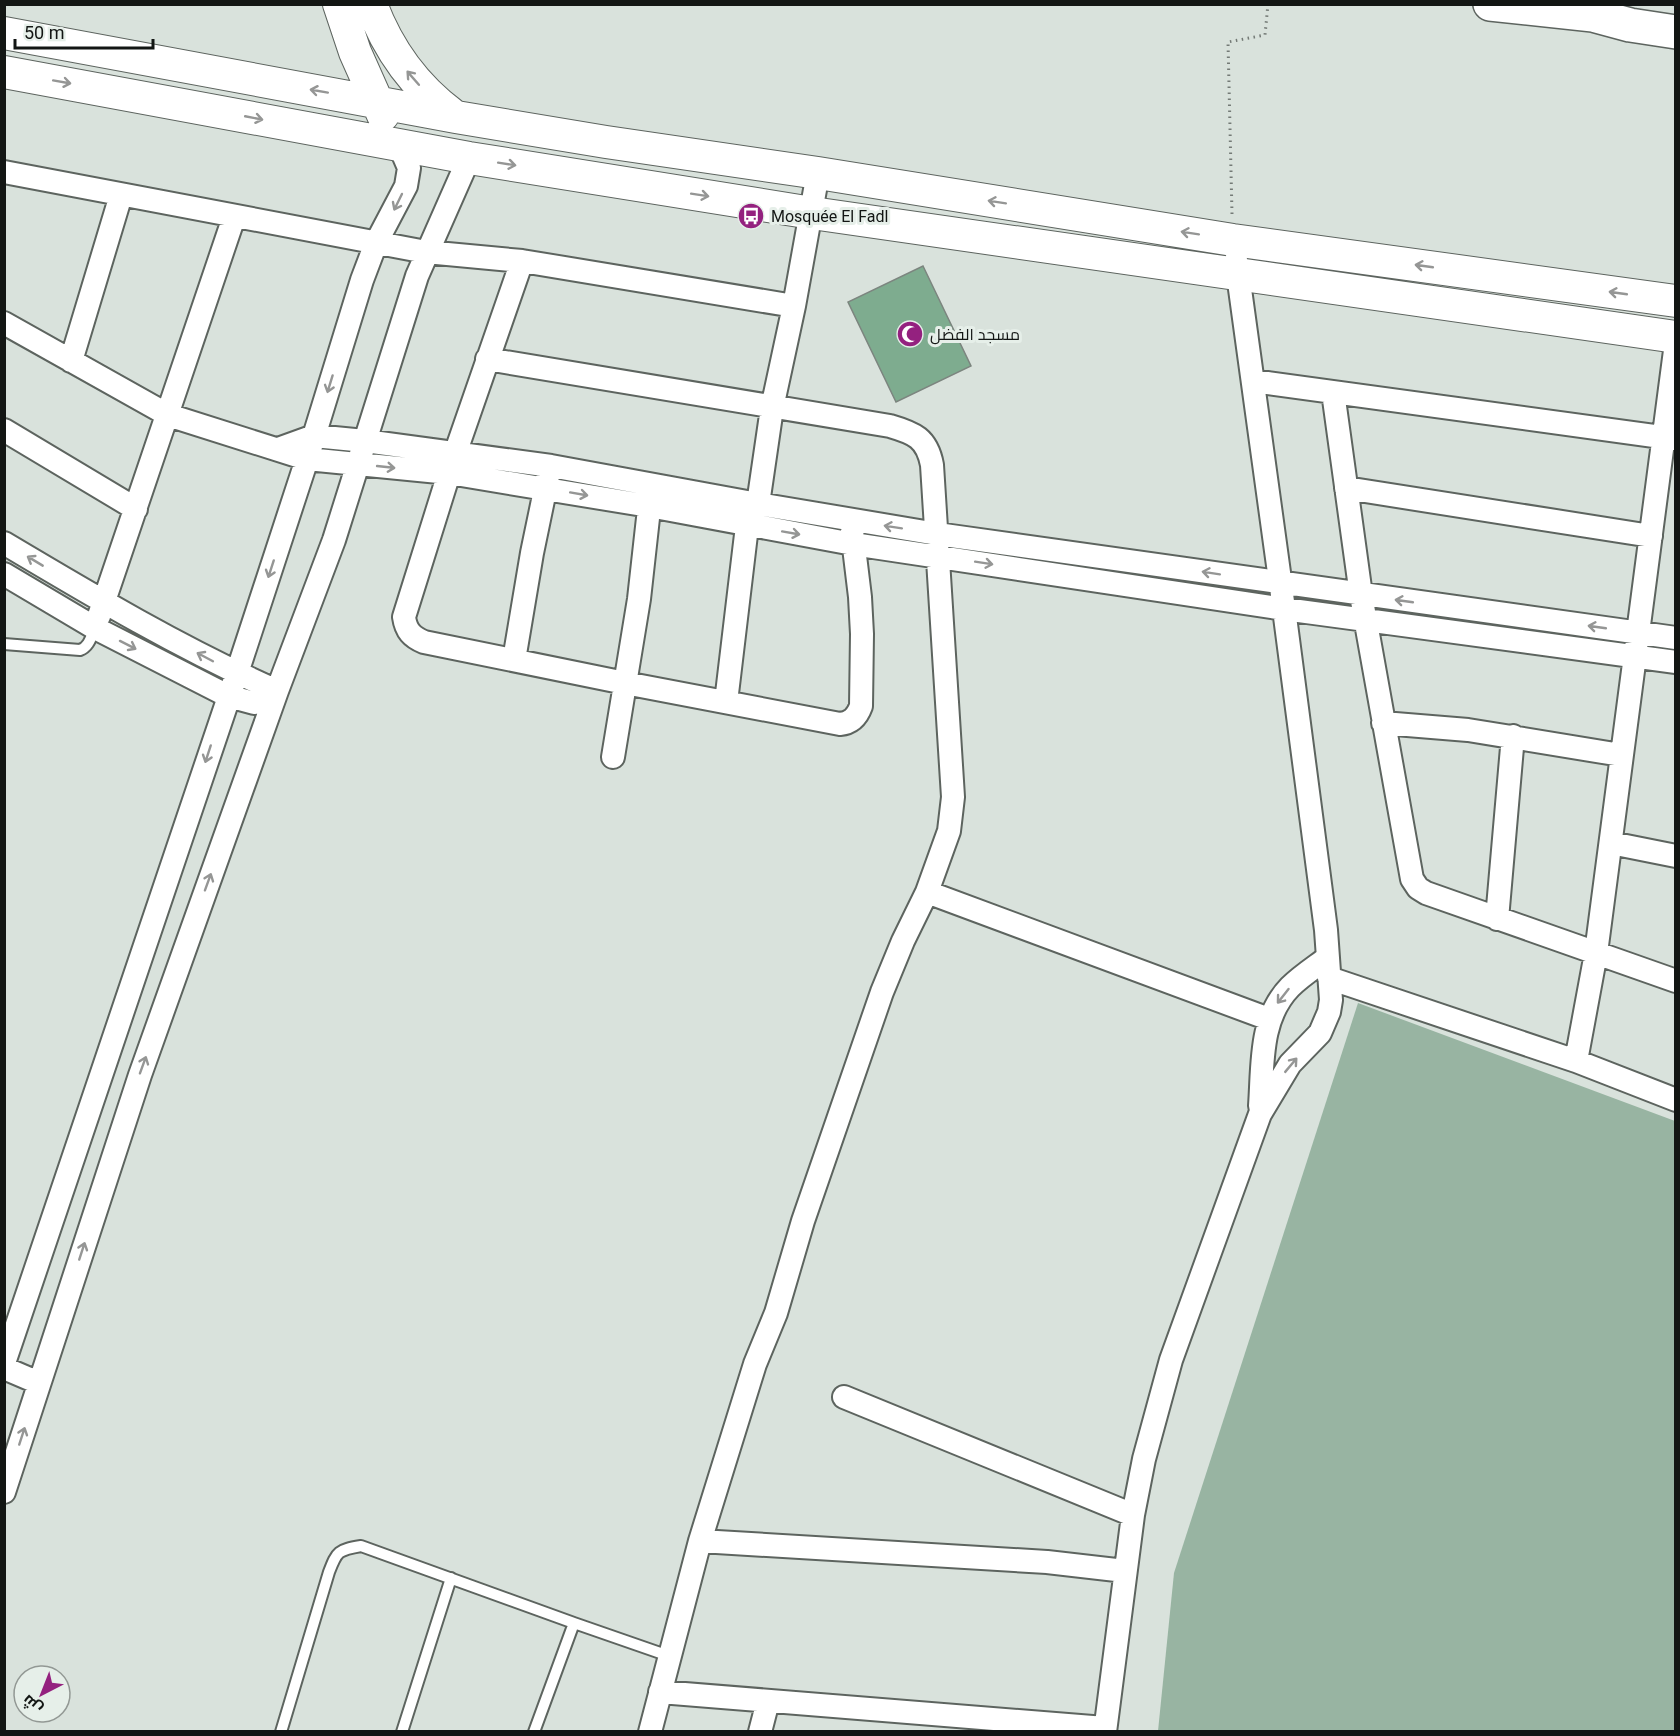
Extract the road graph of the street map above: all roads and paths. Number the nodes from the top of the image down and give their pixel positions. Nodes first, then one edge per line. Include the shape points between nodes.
1 (339, 4) edge
2 (371, 4) edge
3 (1268, 4) edge
4 (1490, 4) edge
5 (1676, 9) edge
6 (1593, 15) junction
7 (1676, 32) edge
8 (4, 33) edge
9 (4, 72) edge
10 (376, 101) junction
11 (456, 117) junction
12 (400, 147) junction
13 (469, 158) junction
14 (818, 173) junction
15 (6, 175) edge
16 (121, 195) junction
17 (812, 213) junction
18 (234, 217) junction
19 (1233, 240) junction
20 (376, 243) junction
21 (426, 252) junction
22 (522, 261) junction
23 (1238, 274) junction
24 (1676, 301) edge
25 (794, 306) junction
26 (4, 323) edge
27 (1676, 337) edge
28 (1676, 343) edge
29 (487, 359) junction
30 (71, 361) junction
31 (1253, 381) junction
32 (1333, 392) junction
33 (772, 408) junction
34 (168, 415) junction
35 (4, 430) edge
36 (314, 436) junction
37 (1670, 438) edge
38 (365, 441) junction
39 (278, 449) junction
40 (307, 459) junction
41 (358, 464) junction
42 (452, 464) junction
43 (551, 466) junction
44 (1346, 488) junction
45 (545, 489) junction
46 (650, 495) junction
47 (758, 504) junction
48 (136, 509) junction
49 (850, 520) junction
50 (747, 526) junction
51 (937, 534) junction
52 (1651, 536) junction
53 (4, 543) edge
54 (853, 544) junction
55 (938, 556) junction
56 (4, 574) edge
57 (1281, 584) junction
58 (1361, 595) junction
59 (104, 603) junction
60 (1284, 609) junction
61 (1366, 618) junction
62 (95, 628) junction
63 (1638, 633) junction
64 (1676, 638) edge
65 (4, 644) edge
66 (1636, 657) junction
67 (514, 660) junction
68 (1676, 662) edge
69 (237, 673) junction
70 (625, 684) junction
71 (277, 691) junction
72 (228, 696) junction
73 (726, 702) junction
74 (1383, 723) junction
75 (1513, 736) junction
76 (1621, 755) junction
77 (613, 757) dead end
78 (1611, 843) junction
79 (1676, 856) edge
80 (927, 892) junction
81 (1497, 920) junction
82 (1596, 953) junction
83 (1328, 968) junction
84 (1676, 981) edge
85 (1269, 1019) junction
86 (1576, 1061) junction
87 (1676, 1100) edge
88 (1260, 1114) junction
89 (4, 1366) edge
90 (39, 1383) junction
91 (844, 1397) dead end
92 (4, 1492) edge
93 (1133, 1515) junction
94 (700, 1541) junction
95 (1125, 1571) junction
96 (451, 1578) junction
97 (574, 1623) junction
98 (669, 1656) junction
99 (660, 1692) junction
100 (768, 1701) junction
101 (1105, 1730) edge
102 (281, 1731) edge
103 (402, 1731) edge
104 (534, 1731) edge
105 (650, 1731) edge
106 (760, 1731) edge

1 - 10 street
11 -> 2 street via 407,71 381,30
3 - 19 path via 1265,35 1228,42
4 - 6 highway
5 - 6 highway
6 - 7 highway
10 -> 8 street
9 -> 12 street
10 - 11 street
10 - 12 street
11 - 13 street via 469,136
11 - 14 street
12 - 13 street
12 -> 20 street via 409,168 408,177
13 -> 17 street
13 - 21 street
14 - 17 street
19 -> 14 street
15 - 16 street
16 - 18 street
16 - 30 street
17 - 23 street
17 - 25 street
18 - 20 street
18 - 34 street
19 - 23 street
24 -> 19 street
20 - 21 street
20 -> 36 street
21 - 22 street
21 - 38 street
22 - 25 street
22 - 29 street
23 - 27 street
23 - 31 street
25 - 33 street
26 - 30 street
28 - 37 street
29 - 33 street
29 - 42 street
30 - 34 street
31 - 32 street
31 - 57 street
32 - 37 street
32 - 44 street
33 - 47 street
33 - 51 street via 890,426 919,438 930,453
34 - 39 street
34 - 48 street
35 - 48 street
36 - 38 street
36 - 39 street
36 - 40 street
37 - 52 street
38 - 41 street
38 - 42 street
39 - 40 street
40 - 41 street
40 -> 69 street
41 -> 42 street
41 - 71 street
42 - 43 street
42 - 45 street
42 - 67 street via 404,617 405,625 408,632 424,642
43 - 45 street
43 - 46 street
44 - 52 street
44 - 58 street
45 -> 46 street
45 - 67 street
46 - 47 street
46 - 50 street
46 - 70 street
47 - 49 street
48 - 59 street
51 -> 49 street
49 - 54 street
50 -> 54 street
50 - 73 street
51 - 55 street
57 -> 51 street
52 - 63 street
59 -> 53 street
54 - 55 street
54 - 73 street via 862,634 861,706 856,716 840,724
55 -> 60 street
55 - 80 street via 953,797 949,831
56 - 62 street
57 - 58 street
57 - 60 street
58 - 61 street
63 -> 58 street
59 - 62 street
69 -> 59 street
60 - 61 street
60 - 83 street
61 - 66 street
61 - 74 street
62 - 65 lane via 85,649 80,650
62 -> 72 street
63 - 64 street
63 - 66 street
66 - 68 street
66 - 76 street
67 - 70 street
69 - 71 street
69 - 72 street
70 - 73 street
70 - 77 street
71 - 72 street via 268,700 254,703
90 -> 71 street via 140,1074
72 -> 89 street
74 - 75 street
74 - 81 street via 1412,879 1426,893
75 - 76 street
75 - 81 street
76 - 78 street
78 - 79 street
78 - 82 street
80 - 85 street
80 - 94 street via 882,992 803,1221 776,1313 755,1364
81 - 82 street
82 - 84 street
82 - 86 street
83 -> 85 street via 1291,986
83 - 86 street
88 -> 83 street via 1290,1064 1325,1023 1331,1000
85 - 88 street
86 - 87 street
88 - 93 street via 1171,1360
89 - 90 street
92 -> 90 street
91 - 93 street
93 - 95 street
94 - 95 street via 1047,1562
94 - 98 street
95 - 101 street
96 - 97 lane
96 - 102 lane via 361,1546 342,1549 329,1572
96 - 103 lane
97 - 98 lane
97 - 104 lane
98 - 99 street
99 - 100 street
99 - 105 street
100 - 101 street
100 - 106 street

